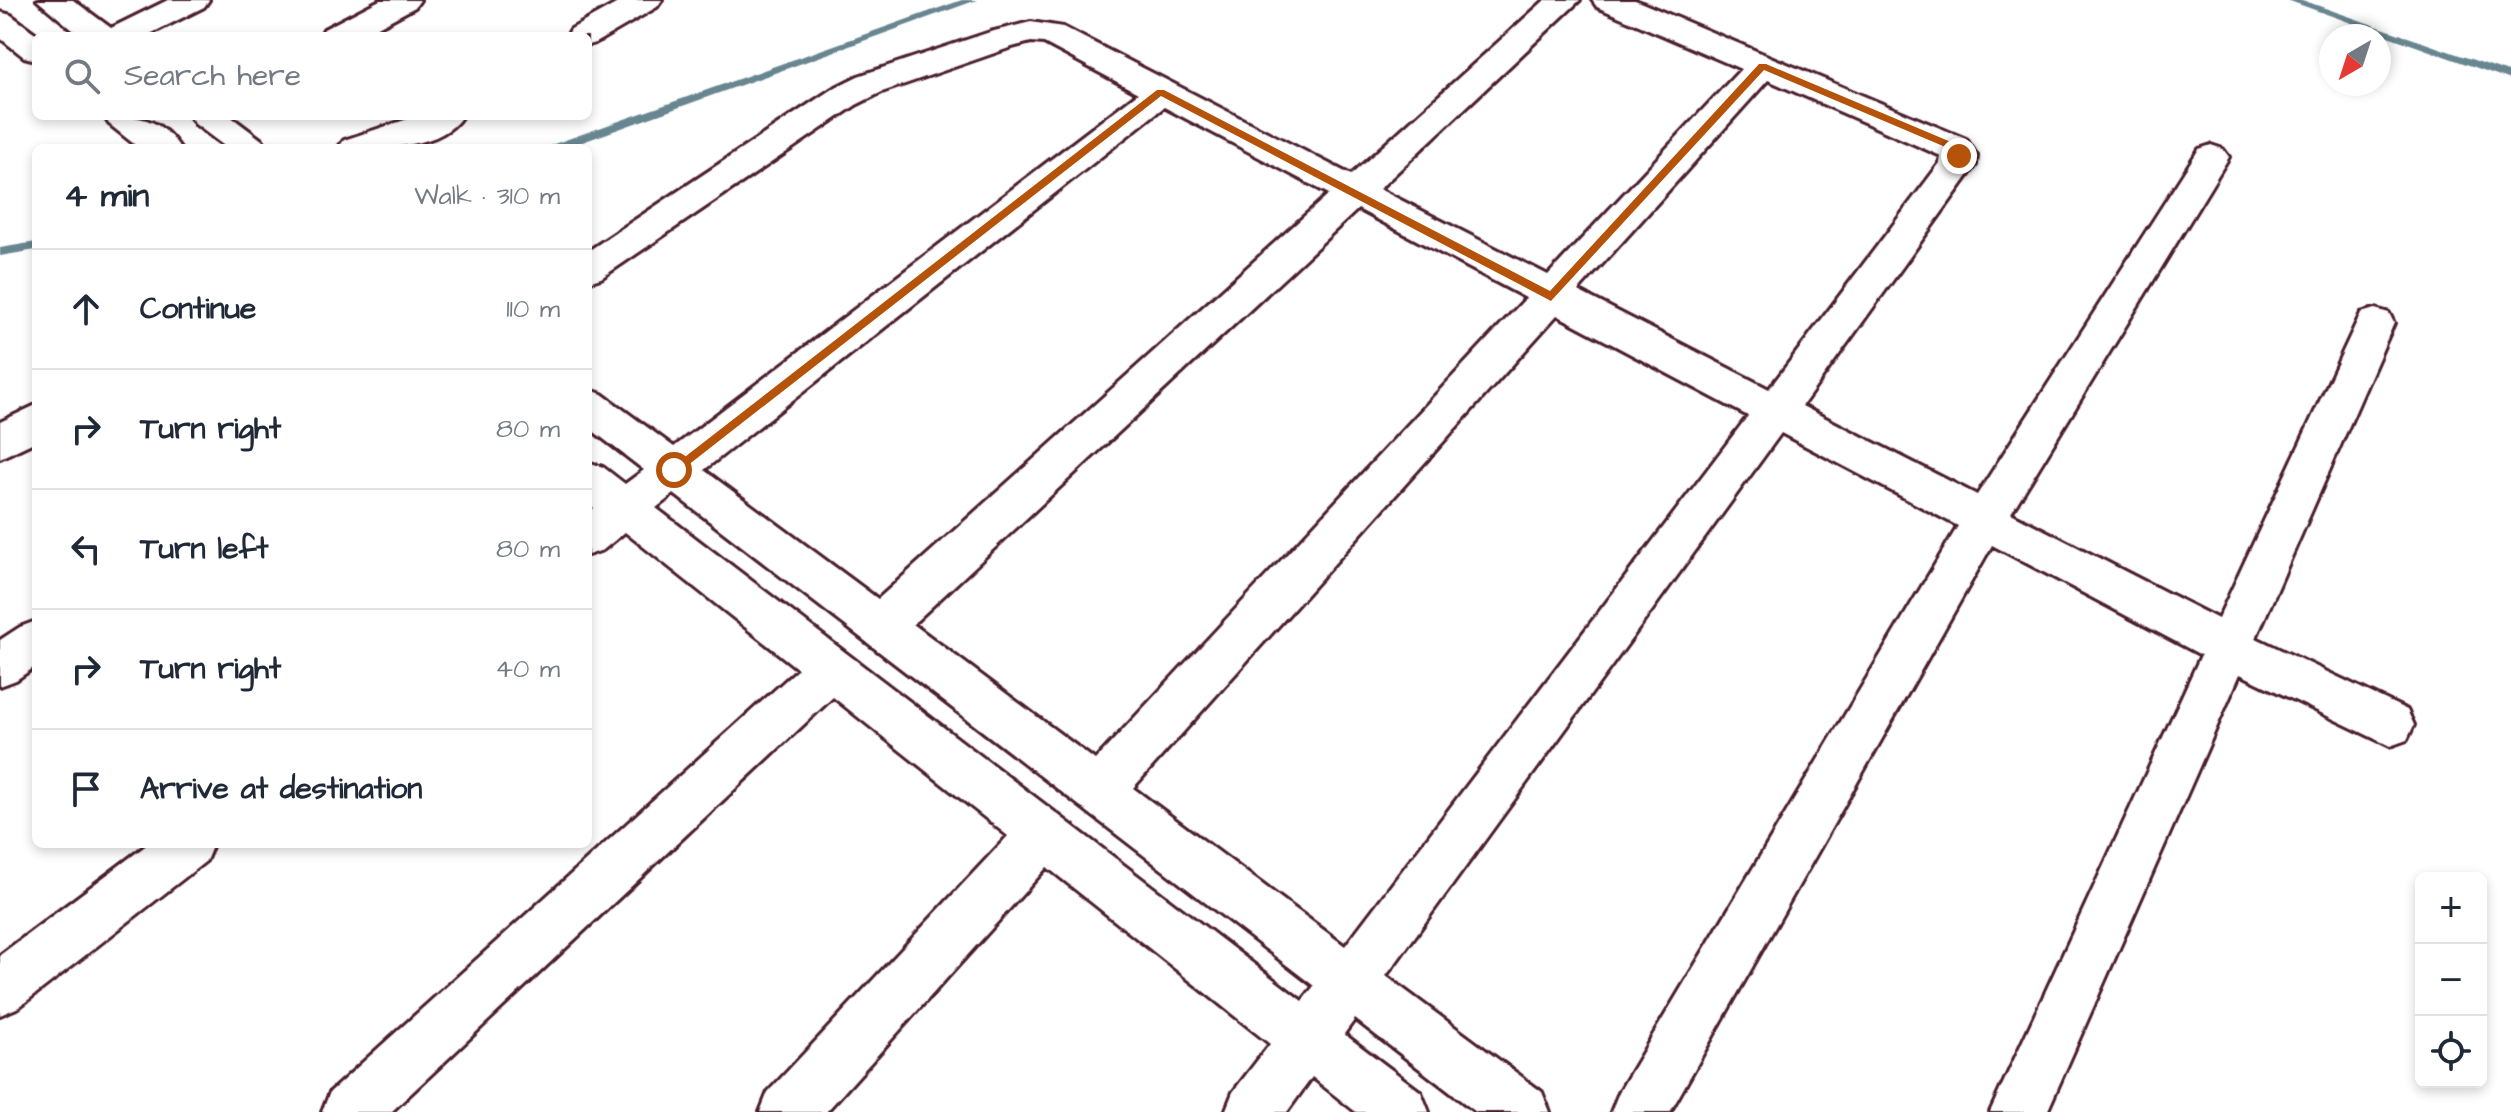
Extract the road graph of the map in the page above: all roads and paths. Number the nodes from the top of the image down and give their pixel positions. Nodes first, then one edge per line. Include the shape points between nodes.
1 (53, 0) edge
2 (193, 0) edge
3 (404, 0) edge
4 (646, 0) edge
5 (1564, 0) edge
6 (1608, 0) edge
7 (0, 22) edge
8 (96, 32) edge
9 (128, 32) edge
10 (344, 32) edge
11 (590, 32) edge
12 (32, 47) edge
13 (1762, 66) junction
14 (1161, 92) junction
15 (126, 120) edge
16 (212, 120) edge
17 (437, 120) edge
18 (157, 144) edge
19 (245, 144) edge
20 (369, 144) edge
21 (2211, 157) dead end
22 (1352, 191) junction
23 (592, 266) edge
24 (1551, 297) junction
25 (2375, 323) dead end
26 (592, 408) edge
27 (1774, 411) junction
28 (32, 423) edge
29 (0, 442) edge
30 (674, 470) junction
31 (592, 482) edge
32 (626, 508) junction
33 (1984, 520) junction
34 (592, 534) edge
35 (880, 626) junction
36 (32, 644) edge
37 (2227, 646) junction
38 (0, 666) edge
39 (831, 669) junction
40 (2390, 725) dead end
41 (1098, 791) junction
42 (1044, 834) junction
43 (183, 848) edge
44 (1349, 981) junction
45 (0, 988) edge
46 (1307, 1039) junction
47 (350, 1112) edge
48 (788, 1112) edge
49 (1253, 1112) edge
50 (1401, 1112) edge
51 (1522, 1112) edge
52 (1639, 1112) edge
53 (2018, 1112) edge

1 - 8 street
2 - 9 street
3 - 10 street
4 - 11 street
5 - 22 street
6 - 13 street
7 - 12 street
13 - 24 street
13 - 27 street via 1954,147 1959,156 1958,165
14 - 22 street
14 - 23 street via 1051,34 1031,32 1002,39 870,84 833,103
14 - 30 street
15 - 18 street
16 - 19 street
17 - 20 street
21 - 33 street
22 - 24 street
22 - 35 street
24 - 27 street
24 - 41 street
25 - 37 street
26 - 30 street
27 - 33 street
27 - 44 street
28 - 29 street
30 - 32 street
30 - 35 street
31 - 32 street
32 - 34 street
32 - 39 street
33 - 37 street
33 - 52 street
35 - 41 street
36 - 38 street
37 - 40 street
37 - 53 street
39 - 42 street
39 - 47 street
41 - 44 street
42 - 46 street
42 - 48 street
43 - 45 street
44 - 46 street
44 - 51 street
46 - 49 street
46 - 50 street

